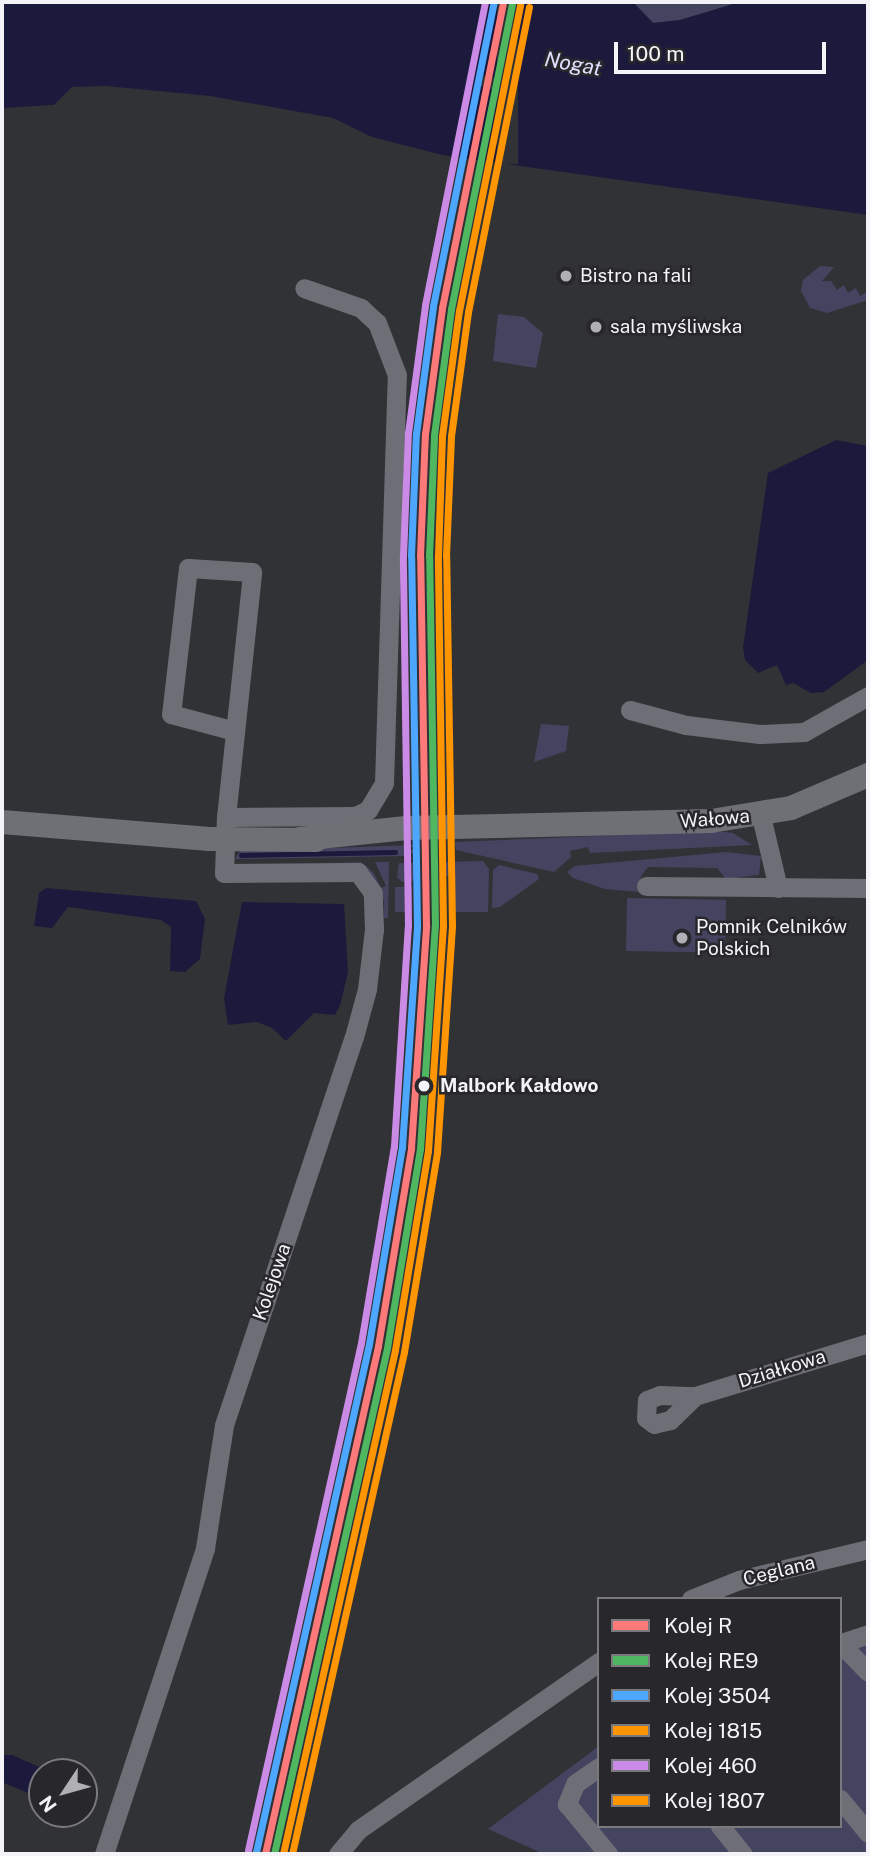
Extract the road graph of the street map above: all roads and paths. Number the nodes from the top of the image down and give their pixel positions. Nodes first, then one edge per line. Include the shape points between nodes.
1 (304, 288) dead end
2 (868, 696) edge
3 (630, 710) dead end
4 (235, 731) junction
5 (868, 775) edge
6 (761, 816) junction
7 (2, 822) edge
8 (226, 828) junction
9 (646, 886) dead end
10 (778, 888) junction
11 (868, 888) edge
12 (868, 1343) edge
13 (695, 1396) dead end
14 (868, 1549) edge
15 (696, 1597) edge
16 (868, 1634) edge
17 (842, 1643) edge
18 (842, 1644) edge
19 (597, 1663) edge
20 (868, 1672) edge
21 (597, 1768) edge
22 (842, 1801) edge
23 (722, 1828) edge
24 (868, 1833) edge
25 (104, 1854) edge
26 (338, 1854) edge
27 (608, 1854) edge
28 (743, 1854) edge

1 - 8 street via 361,309 377,323 397,375 384,783 368,810 355,817
2 - 3 street via 804,732 760,734 686,725
4 - 4 street via 251,572 188,568 172,714
4 - 8 street
5 - 6 main road, Wałowa via 818,799
6 - 8 main road, Wałowa via 461,838 300,839
6 - 10 street
7 - 8 main road, Wałowa
8 - 25 street, Kolejowa via 224,873 351,870 365,877 375,914 368,989 224,1425 205,1548
9 - 10 street
10 - 11 street
12 - 13 street, Działkowa
14 - 15 street, Ceglana via 739,1580
16 - 17 street
18 - 20 street
19 - 26 street via 358,1830
21 - 27 street via 575,1784 567,1804
22 - 24 street
23 - 28 street

